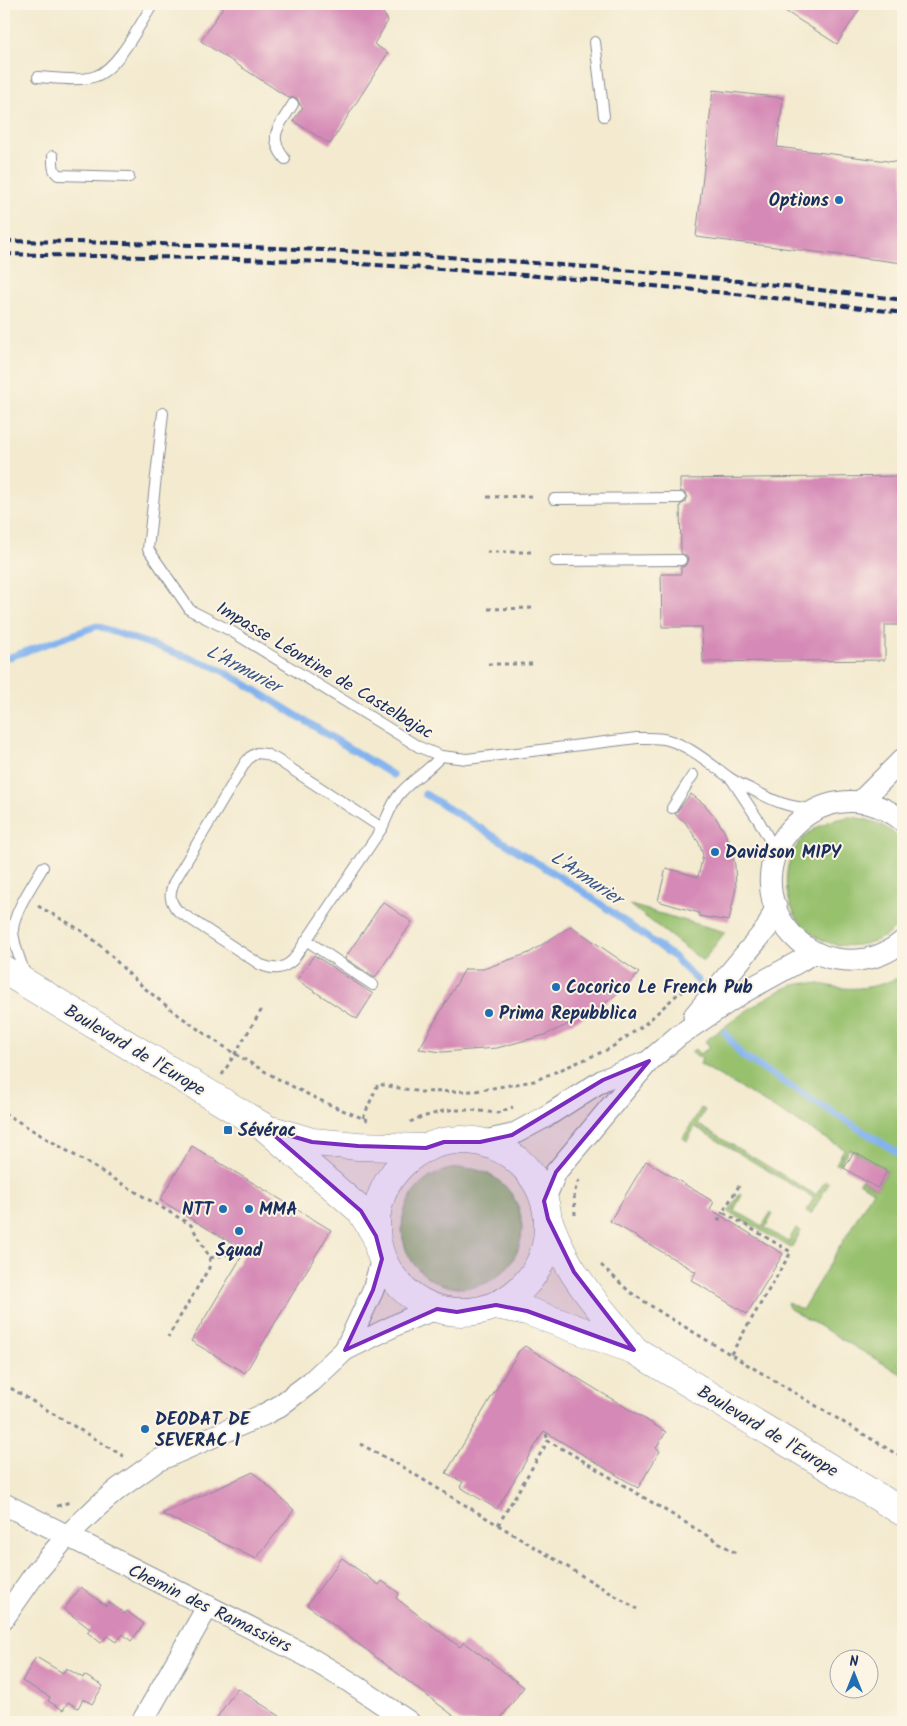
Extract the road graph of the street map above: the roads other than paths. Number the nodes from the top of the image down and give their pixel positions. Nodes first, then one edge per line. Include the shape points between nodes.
1 (153, 4) edge
2 (595, 42) dead end
3 (38, 77) dead end
4 (293, 104) dead end
5 (604, 116) dead end
6 (52, 156) dead end
7 (285, 158) dead end
8 (129, 177) dead end
9 (163, 413) dead end
10 (680, 498) dead end
11 (554, 499) dead end
12 (681, 560) dead end
13 (555, 561) dead end
14 (441, 756) junction
15 (903, 759) edge
16 (693, 775) dead end
17 (731, 779) junction
18 (860, 802) junction
19 (672, 808) dead end
20 (816, 809) junction
21 (903, 821) edge
22 (382, 828) junction
23 (776, 852) junction
24 (43, 867) dead end
25 (776, 907) junction
26 (306, 940) junction
27 (901, 945) edge
28 (814, 952) junction
29 (4, 970) edge
30 (28, 985) junction
31 (373, 985) dead end
32 (678, 1036) junction
33 (649, 1061) junction
34 (267, 1129) junction
35 (480, 1142) junction
36 (426, 1148) junction
37 (546, 1210) junction
38 (379, 1247) junction
39 (496, 1305) junction
40 (437, 1309) junction
41 (345, 1350) junction
42 (634, 1350) junction
43 (4, 1504) edge
44 (903, 1512) edge
45 (67, 1536) junction
46 (208, 1606) junction
47 (4, 1618) edge
48 (142, 1722) edge
49 (409, 1722) edge

1 - 3 lane via 108,70 96,77
2 - 5 lane
4 - 7 lane via 275,137 276,146
6 - 8 lane via 54,172 58,175
9 - 14 lane, Impasse Léontine de Castelbajac via 148,549 190,610 231,631 419,747
10 - 11 lane
12 - 13 lane
14 - 17 lane, Impasse Léontine de Castelbajac via 468,759 637,738 660,738 709,761
14 - 22 lane via 398,796
15 - 18 street
16 - 19 lane
17 - 20 lane, Impasse Léontine de Castelbajac via 778,803
17 - 23 lane, Impasse Léontine de Castelbajac
18 - 20 street via 829,804
18 - 21 street via 884,808
20 - 23 street via 792,827
22 - 26 lane
22 - 26 lane via 271,757 257,753 245,763 174,882 170,898 178,911 270,968 279,970 287,966
23 - 25 street via 771,876
24 - 30 lane via 19,910 13,930
25 - 28 street via 791,933
25 - 32 street via 767,928
26 - 31 lane
27 - 28 street via 864,959 830,958
28 - 32 street via 742,992
29 - 30 street, Boulevard de l'Europe
30 - 34 street, Boulevard de l'Europe
32 - 33 street
33 - 35 street via 604,1080 512,1135
33 - 37 street via 556,1172
34 - 36 street, Boulevard de l'Europe via 312,1142
34 - 38 street, Boulevard de l'Europe via 361,1211
35 - 36 street, Boulevard de l'Europe via 462,1140
35 - 37 street, Boulevard de l'Europe via 515,1159 533,1178
36 - 38 street, Boulevard de l'Europe via 404,1163 387,1183 379,1200 376,1218
37 - 39 street, Boulevard de l'Europe via 545,1246 536,1270 512,1296
37 - 42 street, Boulevard de l'Europe via 562,1252 574,1272 596,1305
38 - 40 street, Boulevard de l'Europe via 389,1273 398,1284 409,1295
38 - 41 street via 373,1290
39 - 40 street, Boulevard de l'Europe via 477,1311
39 - 42 street, Boulevard de l'Europe via 528,1311
40 - 41 street via 406,1320
41 - 45 street via 311,1382 278,1406 157,1461 98,1506
42 - 44 street, Boulevard de l'Europe
43 - 45 street, Chemin des Ramassiers
45 - 46 street, Chemin des Ramassiers
45 - 47 street
46 - 48 street
46 - 49 street, Chemin des Ramassiers via 305,1655

